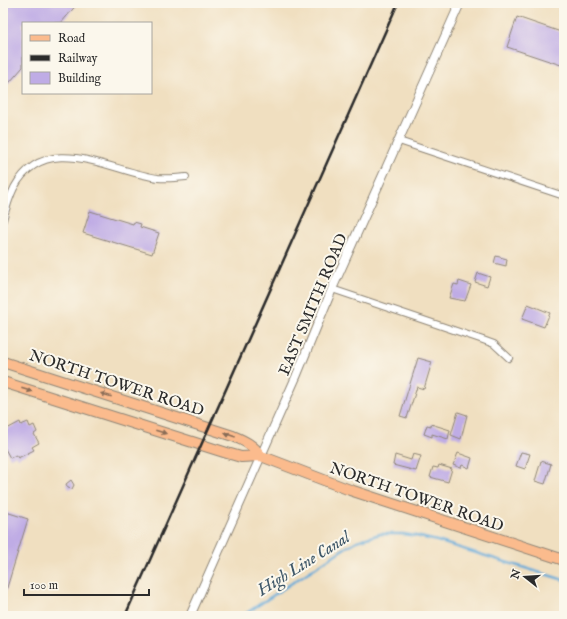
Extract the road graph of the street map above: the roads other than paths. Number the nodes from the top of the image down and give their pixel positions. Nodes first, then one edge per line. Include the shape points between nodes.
1 (460, 3) edge
2 (399, 141) junction
3 (186, 177) dead end
4 (564, 196) edge
5 (3, 220) edge
6 (332, 289) junction
7 (509, 358) dead end
8 (3, 362) edge
9 (3, 382) edge
10 (261, 456) junction
11 (564, 560) edge
12 (190, 616) edge

1 - 2 street, EAST SMITH ROAD
2 - 4 street
2 - 6 street, EAST SMITH ROAD
3 - 5 street via 158,178 78,157 59,157 42,162 26,173 14,188
6 - 7 street via 494,344
6 - 10 street, EAST SMITH ROAD
10 -> 8 main road, NORTH TOWER ROAD via 248,442 233,436
9 -> 10 main road, NORTH TOWER ROAD via 227,453 241,457
10 - 11 main road, NORTH TOWER ROAD via 350,490
10 - 12 street, EAST SMITH ROAD

